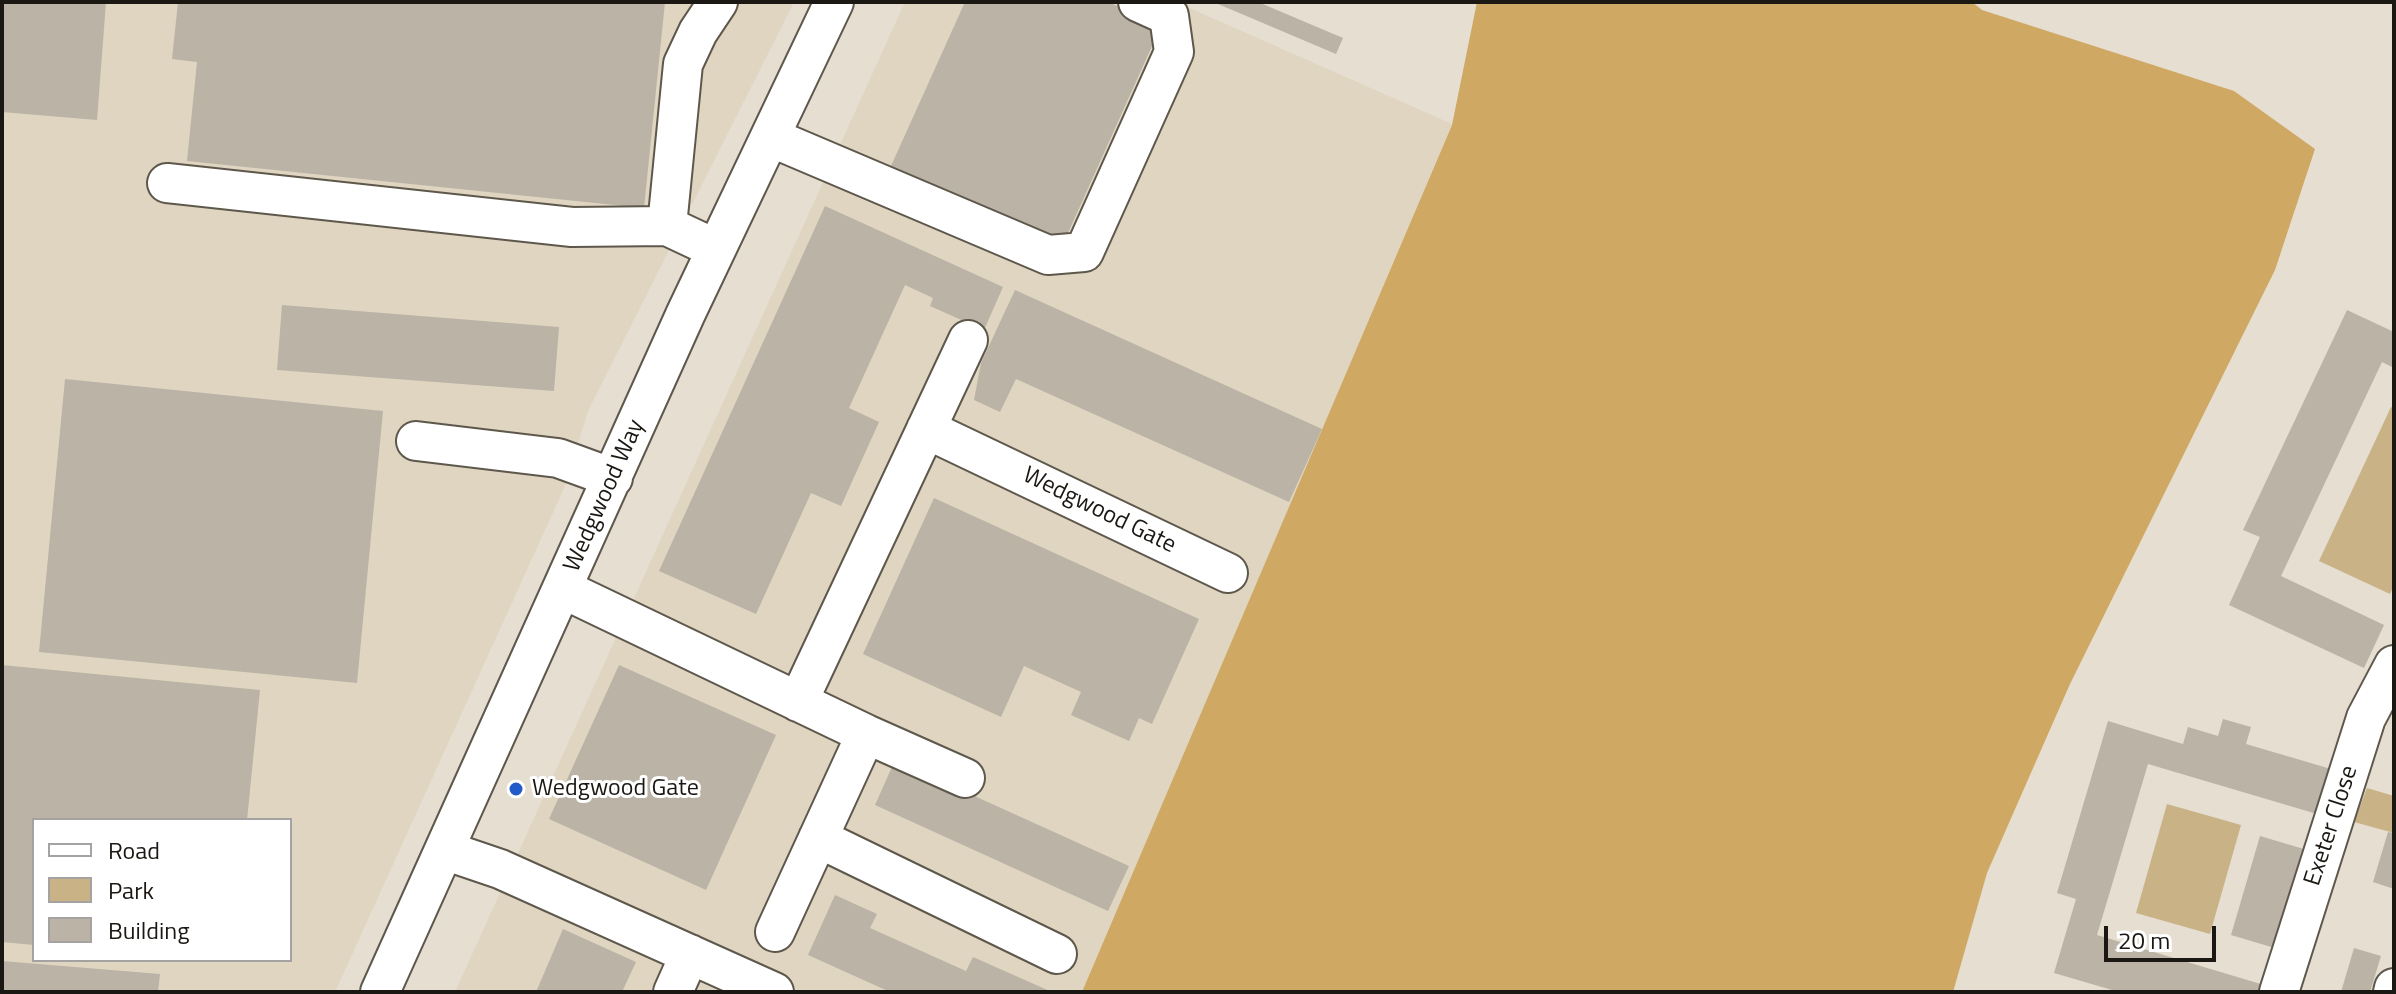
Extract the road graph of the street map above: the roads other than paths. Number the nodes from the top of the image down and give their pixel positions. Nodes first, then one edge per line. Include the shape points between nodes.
1 (718, 2) edge
2 (834, 2) edge
3 (1138, 2) edge
4 (770, 137) junction
5 (167, 183) dead end
6 (667, 226) junction
7 (716, 249) junction
8 (968, 340) dead end
9 (926, 429) junction
10 (416, 441) dead end
11 (613, 478) junction
12 (1228, 573) dead end
13 (563, 589) junction
14 (2394, 665) edge
15 (798, 702) junction
16 (866, 734) junction
17 (965, 778) dead end
18 (818, 838) junction
19 (444, 850) junction
20 (775, 932) dead end
21 (690, 954) junction
22 (1057, 954) dead end
23 (380, 992) edge
24 (673, 992) edge
25 (774, 992) edge
26 (2279, 992) edge

1 - 6 street via 683,64
2 - 4 street, Wedgwood Way
3 - 4 street via 1169,16 1174,52 1084,252 1048,255
4 - 7 street, Wedgwood Way
5 - 6 street via 572,227
6 - 7 street
7 - 11 street, Wedgwood Way
8 - 9 street
9 - 12 street, Wedgwood Gate
9 - 15 street
10 - 11 street via 558,458
11 - 13 street, Wedgwood Way
13 - 15 street
13 - 19 street, Wedgwood Way
14 - 26 street, Exeter Close via 2366,718
15 - 16 street
16 - 17 street
16 - 18 street
18 - 20 street
18 - 22 street
19 - 21 street via 500,869
19 - 23 street, Wedgwood Way
21 - 24 street
21 - 25 street

